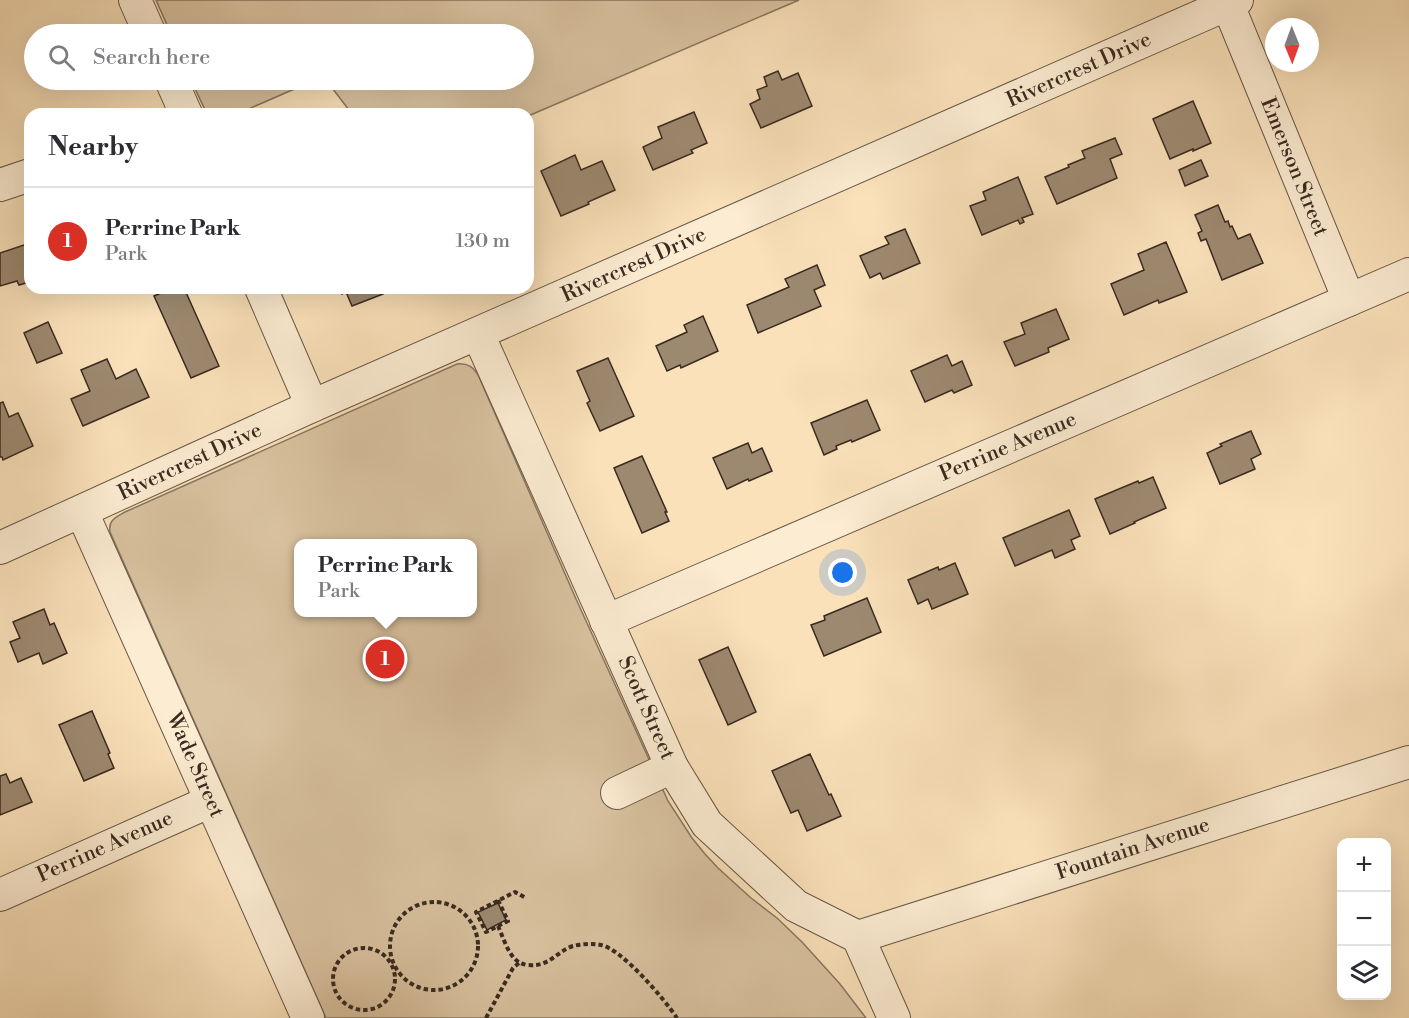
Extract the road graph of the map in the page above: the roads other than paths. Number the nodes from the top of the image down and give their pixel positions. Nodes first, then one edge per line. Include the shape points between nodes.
1 (135, 0) edge
2 (1230, 1) edge
3 (146, 24) edge
4 (175, 90) edge
5 (181, 108) edge
6 (24, 177) edge
7 (0, 185) edge
8 (1409, 274) edge
9 (264, 294) edge
10 (1348, 300) junction
11 (478, 334) junction
12 (312, 406) junction
13 (82, 512) junction
14 (0, 548) edge
15 (606, 621) junction
16 (1409, 762) edge
17 (672, 767) junction
18 (617, 793) dead end
19 (211, 801) junction
20 (0, 895) edge
21 (858, 937) junction
22 (308, 1018) edge
23 (894, 1018) edge

1 - 3 street
2 - 10 street, Emerson Street
2 - 11 street, Rivercrest Drive
4 - 5 street
6 - 7 street
8 - 10 street, Perrine Avenue
9 - 12 street
10 - 15 street, Perrine Avenue
11 - 12 street, Rivercrest Drive
11 - 15 street, Scott Street
12 - 13 street, Rivercrest Drive
13 - 14 street, Rivercrest Drive
13 - 19 street, Wade Street
15 - 17 street, Scott Street
16 - 21 street, Fountain Avenue
17 - 18 street
17 - 21 street, Scott Street via 707,824 796,906
19 - 20 street, Perrine Avenue
19 - 22 street, Wade Street
21 - 23 street

